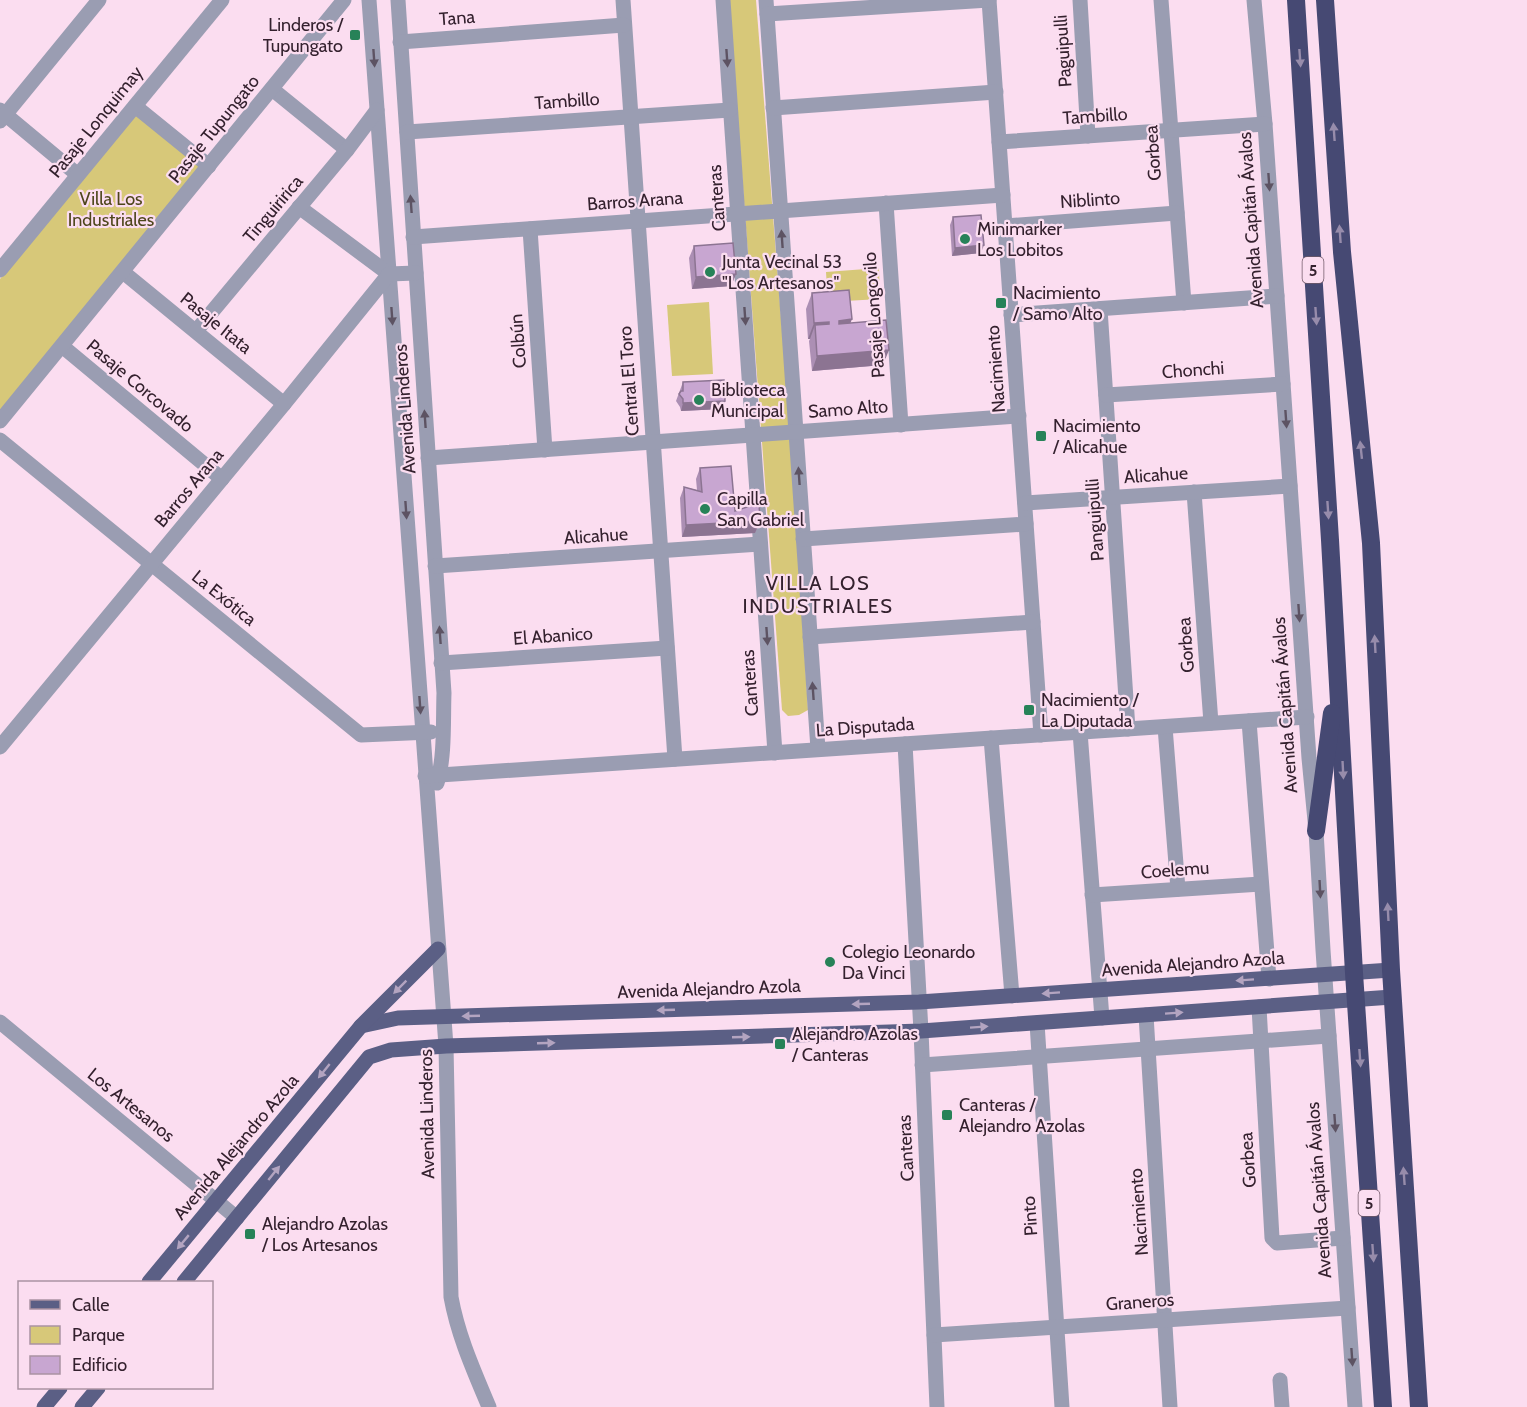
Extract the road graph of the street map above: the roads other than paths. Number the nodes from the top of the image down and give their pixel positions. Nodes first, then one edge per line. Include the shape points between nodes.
1 (99, 0) edge
2 (222, 0) edge
3 (369, 0) edge
4 (398, 0) edge
5 (623, 0) edge
6 (723, 0) edge
7 (989, 0) edge
8 (1080, 0) edge
9 (1161, 0) edge
10 (1254, 0) edge
11 (1296, 0) edge
12 (1325, 0) edge
13 (343, 1) edge
14 (766, 7) edge
15 (624, 25) junction
16 (400, 42) junction
17 (272, 89) junction
18 (996, 92) junction
19 (135, 106) junction
20 (773, 108) junction
21 (377, 110) junction
22 (730, 110) junction
23 (2, 116) edge
24 (631, 117) junction
25 (1265, 124) junction
26 (1171, 130) junction
27 (406, 132) junction
28 (1088, 136) junction
29 (999, 142) junction
30 (347, 150) junction
31 (208, 166) junction
32 (78, 175) junction
33 (1003, 195) junction
34 (886, 203) junction
35 (299, 207) junction
36 (780, 211) junction
37 (1177, 213) junction
38 (738, 214) junction
39 (638, 220) junction
40 (1005, 226) junction
41 (530, 229) junction
42 (414, 237) junction
43 (0, 270) edge
44 (123, 272) junction
45 (416, 273) junction
46 (389, 274) junction
47 (1277, 296) junction
48 (1184, 303) junction
49 (1100, 309) junction
50 (1011, 315) junction
51 (196, 331) junction
52 (62, 346) junction
53 (1283, 384) junction
54 (1106, 395) junction
55 (284, 404) junction
56 (1019, 416) junction
57 (0, 421) edge
58 (901, 425) junction
59 (796, 432) junction
60 (753, 435) junction
61 (0, 440) edge
62 (653, 442) junction
63 (545, 450) junction
64 (428, 458) junction
65 (222, 479) junction
66 (1290, 486) junction
67 (1194, 492) junction
68 (1113, 498) junction
69 (1025, 503) junction
70 (1026, 524) junction
71 (803, 539) junction
72 (760, 544) junction
73 (660, 551) junction
74 (151, 564) junction
75 (435, 566) junction
76 (1033, 622) junction
77 (810, 638) junction
78 (667, 648) junction
79 (441, 663) junction
80 (1337, 669) junction
81 (1306, 717) junction
82 (1249, 721) junction
83 (1211, 723) junction
84 (1165, 727) junction
85 (1128, 729) junction
86 (443, 732) junction
87 (1080, 732) junction
88 (422, 733) junction
89 (1041, 735) junction
90 (991, 738) junction
91 (905, 744) junction
92 (0, 747) edge
93 (818, 750) junction
94 (774, 753) junction
95 (675, 759) junction
96 (433, 776) junction
97 (1316, 831) junction
98 (1261, 884) junction
99 (1178, 889) junction
100 (1092, 895) junction
101 (438, 949) junction
102 (1390, 970) junction
103 (1354, 973) junction
104 (1324, 975) junction
105 (1269, 979) junction
106 (1099, 990) junction
107 (1012, 996) junction
108 (1392, 997) junction
109 (1356, 1000) junction
110 (919, 1002) junction
111 (1326, 1002) junction
112 (1259, 1007) junction
113 (1146, 1015) junction
114 (443, 1017) junction
115 (1102, 1018) junction
116 (0, 1022) edge
117 (1036, 1023) junction
118 (361, 1026) junction
119 (921, 1031) junction
120 (1329, 1036) junction
121 (1260, 1041) junction
122 (446, 1046) junction
123 (1148, 1049) junction
124 (1039, 1057) junction
125 (922, 1065) junction
126 (217, 1201) junction
127 (237, 1218) junction
128 (1343, 1238) junction
129 (150, 1281) edge
130 (185, 1281) edge
131 (1348, 1308) junction
132 (1165, 1320) junction
133 (1056, 1327) junction
134 (934, 1335) junction
135 (1281, 1380) dead end
136 (59, 1389) edge
137 (97, 1389) edge
138 (44, 1407) edge
139 (82, 1407) edge
140 (489, 1407) edge
141 (937, 1407) edge
142 (1062, 1407) edge
143 (1170, 1407) edge
144 (1282, 1407) edge
145 (1355, 1407) edge
146 (1383, 1407) edge
147 (1419, 1407) edge

1 - 23 street
2 - 19 street, Pasaje Lonquimay
3 -> 21 street, Avenida Linderos
4 - 16 street, Avenida Linderos
5 - 15 street, Central El Toro
6 -> 22 street, Canteras
7 - 14 street
7 - 18 street, Nacimiento
8 - 28 street, Paguipulli
9 - 26 street, Gorbea
10 - 25 street, Avenida Capitán Ávalos
11 -> 80 highway, 5
102 -> 12 highway, 5 via 1371,543 1342,252
13 - 17 street, Pasaje Tupungato
14 - 20 street
15 - 16 street, Tana
15 - 24 street, Central El Toro
16 - 27 street, Avenida Linderos
17 - 30 street
17 - 31 street, Pasaje Tupungato
18 - 20 street
18 - 29 street, Nacimiento
19 - 31 street
19 - 32 street, Pasaje Lonquimay
20 - 36 street
21 - 30 street, Tinguiririca
21 - 46 street, Avenida Linderos
22 - 24 street, Tambillo
22 - 38 street, Canteras
23 - 32 street
24 - 27 street, Tambillo
24 - 39 street, Central El Toro
25 - 26 street, Tambillo
25 -> 47 street, Avenida Capitán Ávalos
26 - 28 street, Tambillo
26 - 37 street, Gorbea
42 -> 27 street, Avenida Linderos
28 - 29 street, Tambillo
29 - 33 street, Nacimiento
30 - 35 street, Tinguiririca
31 - 44 street, Pasaje Tupungato
32 - 43 street, Pasaje Lonquimay
33 - 34 street, Barros Arana
33 - 40 street, Nacimiento
34 - 36 street, Barros Arana
34 - 58 street, Pasaje Longovilo
35 - 46 street
35 - 51 street, Tinguiririca
36 - 38 street, Barros Arana
59 -> 36 street
37 - 40 street, Niblinto
37 - 48 street, Gorbea
38 - 39 street, Barros Arana
38 -> 60 street, Canteras
39 - 41 street, Barros Arana
39 - 62 street, Central El Toro
40 - 50 street, Nacimiento
41 - 42 street, Barros Arana
41 - 63 street, Colbún
42 - 45 street, Avenida Linderos
44 - 51 street, Pasaje Itata
44 - 52 street, Pasaje Tupungato
45 - 46 street
64 -> 45 street, Avenida Linderos
46 - 55 street, Barros Arana
46 -> 88 street, Avenida Linderos
47 - 48 street
47 - 53 street, Avenida Capitán Ávalos
48 - 49 street
49 - 50 street
49 - 54 street, Panguipulli
50 - 56 street, Nacimiento
51 - 55 street, Pasaje Itata
52 - 57 street, Pasaje Tupungato
52 - 65 street, Pasaje Corcovado
53 - 54 street, Chonchi
53 -> 66 street, Avenida Capitán Ávalos
54 - 68 street, Panguipulli
55 - 65 street, Barros Arana
56 - 58 street, Samo Alto
56 - 69 street, Nacimiento
58 - 59 street, Samo Alto
59 - 60 street, Samo Alto
71 -> 59 street
60 - 62 street, Samo Alto
60 - 72 street, Canteras
61 - 74 street, La Exótica
62 - 63 street, Samo Alto
62 - 73 street, Central El Toro
63 - 64 street, Samo Alto
64 - 75 street, Avenida Linderos
65 - 74 street, Barros Arana
66 - 67 street, Alicahue
66 -> 81 street, Avenida Capitán Ávalos
67 - 68 street, Alicahue
67 - 83 street, Gorbea
68 - 69 street, Alicahue
68 - 85 street, Panguipulli
69 - 70 street, Nacimiento
70 - 71 street
70 - 76 street, Nacimiento
71 - 77 street
72 - 73 street, Alicahue
72 -> 94 street, Canteras
73 - 75 street, Alicahue
73 - 78 street, Central El Toro
74 - 88 street, La Exótica via 361,735
74 - 92 street, Barros Arana
79 -> 75 street, Avenida Linderos
76 - 77 street
76 - 89 street, Nacimiento
93 -> 77 street
78 - 79 street, El Abanico
78 - 95 street, Central El Toro
79 - 86 street, Avenida Linderos
80 - 97 highway
80 -> 103 highway, 5
81 - 82 street, La Disputada
81 - 97 street, Avenida Capitán Ávalos
82 - 83 street, La Disputada
82 - 98 street
83 - 84 street, La Disputada
84 - 85 street, La Disputada
84 - 99 street
85 - 87 street, La Disputada
86 - 88 street, La Exótica
86 - 96 street, Avenida Linderos
87 - 89 street, La Disputada
87 - 100 street
88 - 96 street, Avenida Linderos
89 - 90 street, La Disputada
90 - 91 street, La Disputada
90 - 107 street
91 - 93 street, La Disputada
91 - 110 street, Canteras
93 - 94 street, La Disputada
94 - 95 street, La Disputada
95 - 96 street, La Disputada
96 - 101 street, Avenida Linderos via 428,815
97 -> 104 street, Avenida Capitán Ávalos
98 - 99 street, Coelemu
98 - 105 street
99 - 100 street, Coelemu
100 - 106 street
101 - 114 street, Avenida Linderos
101 -> 118 main road
102 - 103 main road, Avenida Alejandro Azola
102 - 108 highway, 5
103 - 104 main road, Avenida Alejandro Azola
103 - 109 highway, 5
104 - 105 main road, Avenida Alejandro Azola
104 - 111 street, Avenida Capitán Ávalos
105 -> 106 main road, Avenida Alejandro Azola
106 -> 107 main road, Avenida Alejandro Azola
106 - 115 street
107 - 110 main road, Avenida Alejandro Azola
108 - 109 main road
147 -> 108 highway, 5
109 - 111 main road
109 -> 146 highway, 5
110 -> 114 main road, Avenida Alejandro Azola
110 - 119 street, Canteras
111 - 112 main road
111 - 120 street, Avenida Capitán Ávalos
113 -> 112 main road
112 - 121 street, Gorbea
113 - 115 main road
113 - 123 street, Nacimiento
114 - 118 main road, Avenida Alejandro Azola via 398,1018
114 - 122 street, Avenida Linderos
115 - 117 main road
116 - 126 street, Los Artesanos
119 -> 117 main road
117 - 124 street, Pinto
118 -> 126 main road, Avenida Alejandro Azola
122 -> 119 main road
119 - 125 street, Canteras
120 - 121 street
120 -> 128 street, Avenida Capitán Ávalos
121 - 123 street
121 - 128 street, Gorbea via 1272,1238 1277,1243
127 -> 122 main road via 369,1057 391,1050
122 - 140 street, Avenida Linderos via 451,1297 463,1344
123 - 124 street
123 - 132 street, Nacimiento
124 - 125 street
124 - 133 street, Pinto
125 - 134 street, Canteras
126 - 127 street, Los Artesanos
126 -> 129 main road, Avenida Alejandro Azola
127 - 130 main road
128 - 131 street, Avenida Capitán Ávalos
131 - 132 street, Graneros
131 -> 145 street, Avenida Capitán Ávalos
132 - 133 street, Graneros
132 - 143 street, Nacimiento
133 - 134 street, Graneros
133 - 142 street, Pinto
134 - 141 street, Canteras
135 - 144 street
136 - 138 main road
137 - 139 main road

